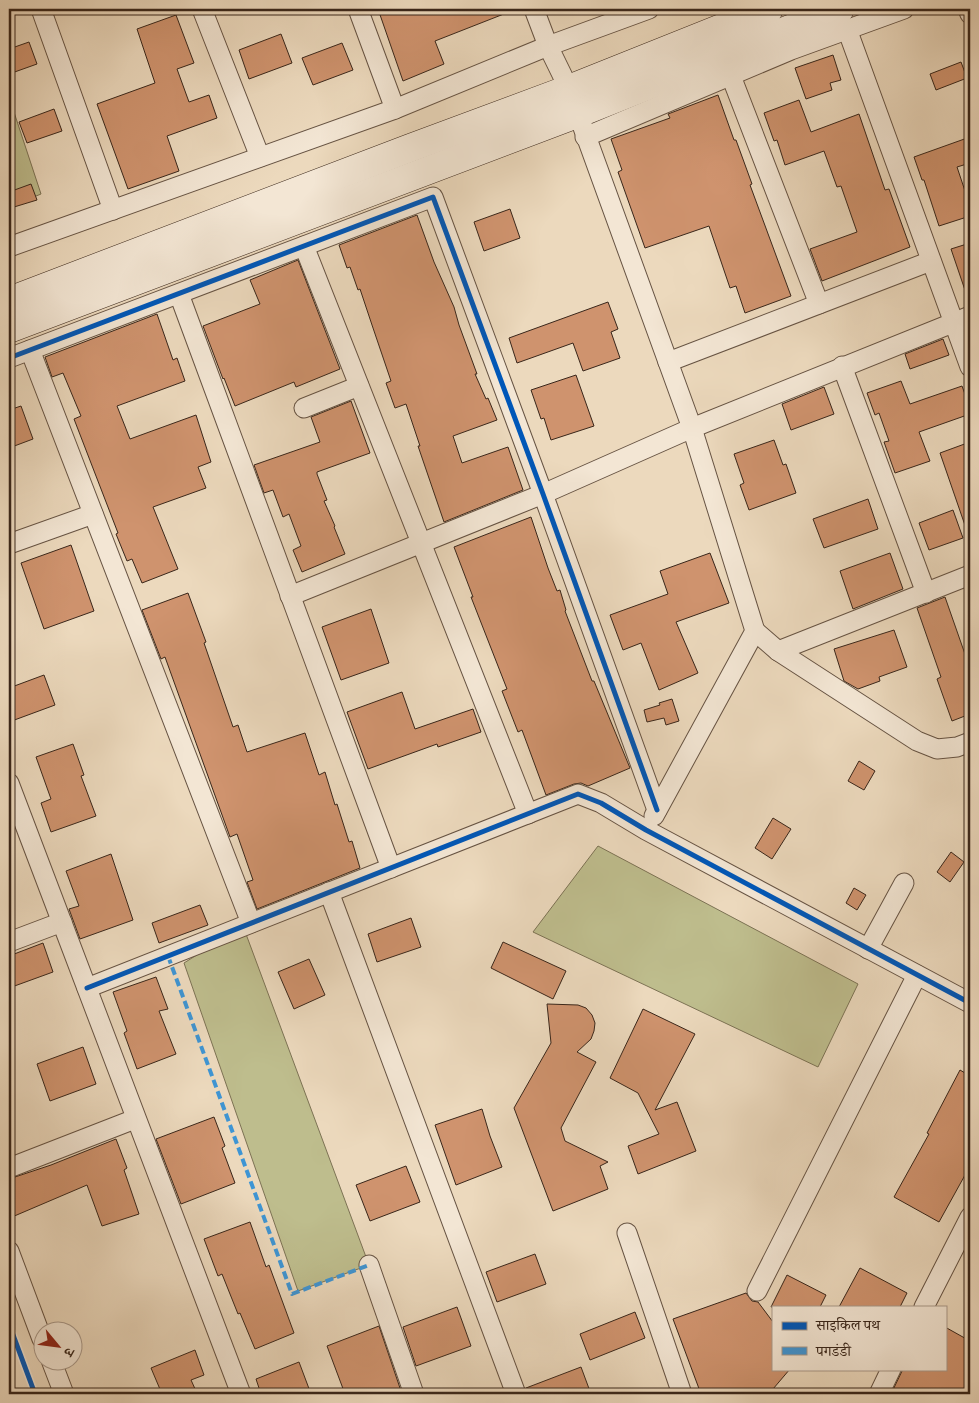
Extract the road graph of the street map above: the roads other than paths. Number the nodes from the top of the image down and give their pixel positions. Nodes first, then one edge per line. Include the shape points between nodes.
1 (41, 9) edge
2 (202, 9) edge
3 (358, 9) edge
4 (534, 9) edge
5 (649, 9) edge
6 (769, 9) edge
7 (904, 9) edge
8 (968, 9) edge
9 (970, 14) edge
10 (843, 19) edge
11 (548, 46) junction
12 (731, 76) junction
13 (395, 109) junction
14 (577, 113) junction
15 (260, 157) junction
16 (113, 210) junction
17 (304, 246) junction
18 (9, 247) edge
19 (932, 260) junction
20 (178, 294) junction
21 (9, 301) edge
22 (820, 304) junction
23 (962, 319) edge
24 (9, 329) edge
25 (30, 350) junction
26 (9, 358) edge
27 (668, 362) junction
28 (842, 366) junction
29 (970, 367) edge
30 (359, 386) junction
31 (304, 408) dead end
32 (692, 428) junction
33 (543, 494) junction
34 (93, 514) junction
35 (421, 543) junction
36 (9, 544) edge
37 (970, 575) edge
38 (926, 592) junction
39 (290, 596) junction
40 (755, 631) junction
41 (778, 651) junction
42 (970, 742) edge
43 (9, 783) edge
44 (657, 810) junction
45 (528, 814) junction
46 (646, 830) junction
47 (391, 868) junction
48 (904, 883) dead end
49 (329, 892) junction
50 (62, 922) junction
51 (251, 923) junction
52 (9, 942) edge
53 (868, 949) junction
54 (917, 974) junction
55 (87, 988) junction
56 (970, 1003) edge
57 (136, 1120) junction
58 (9, 1168) edge
59 (970, 1217) edge
60 (627, 1233) dead end
61 (9, 1251) edge
62 (369, 1265) dead end
63 (757, 1291) dead end
64 (925, 1306) edge
65 (35, 1320) edge
66 (55, 1370) edge
67 (891, 1370) edge
68 (64, 1394) edge
69 (241, 1394) edge
70 (414, 1394) edge
71 (516, 1394) edge
72 (682, 1394) edge
73 (878, 1394) edge

1 - 16 street
2 - 15 street
3 - 13 street
4 - 11 street
5 - 11 street
6 - 14 street
7 - 10 street
8 - 9 street
10 - 12 street via 791,50
10 - 14 street
10 - 19 street
11 - 13 street
11 - 14 street
12 - 14 street
12 - 22 street
13 - 15 street
14 - 21 street via 410,148
14 - 24 street
14 - 27 street
15 - 16 street
16 - 18 street
17 - 20 street
17 - 30 street
17 - 33 street via 433,197
19 - 22 street
19 - 23 street
20 - 25 street
20 - 39 street
22 - 27 street
23 - 28 street
23 - 29 street
25 - 26 street
25 - 34 street
27 - 32 street
28 - 32 street
28 - 38 street
30 - 31 street
30 - 35 street
32 - 33 street
32 - 40 street
33 - 35 street
33 - 44 street
34 - 36 street
34 - 51 street
35 - 39 street
35 - 45 street
37 - 38 street
38 - 41 street
39 - 47 street
40 - 41 street
40 - 44 street
41 - 42 street via 917,741 937,749
43 - 50 street
44 - 46 street
45 - 46 street via 578,794 601,803
45 - 47 street
46 - 53 street
47 - 49 street
48 - 53 street
49 - 51 street
49 - 71 street
50 - 52 street
50 - 55 street
51 - 55 street
53 - 54 street
54 - 56 street
54 - 63 street
55 - 57 street
57 - 58 street
57 - 69 street
59 - 64 street
60 - 72 street
61 - 65 street
62 - 70 street
66 - 68 street
67 - 73 street

